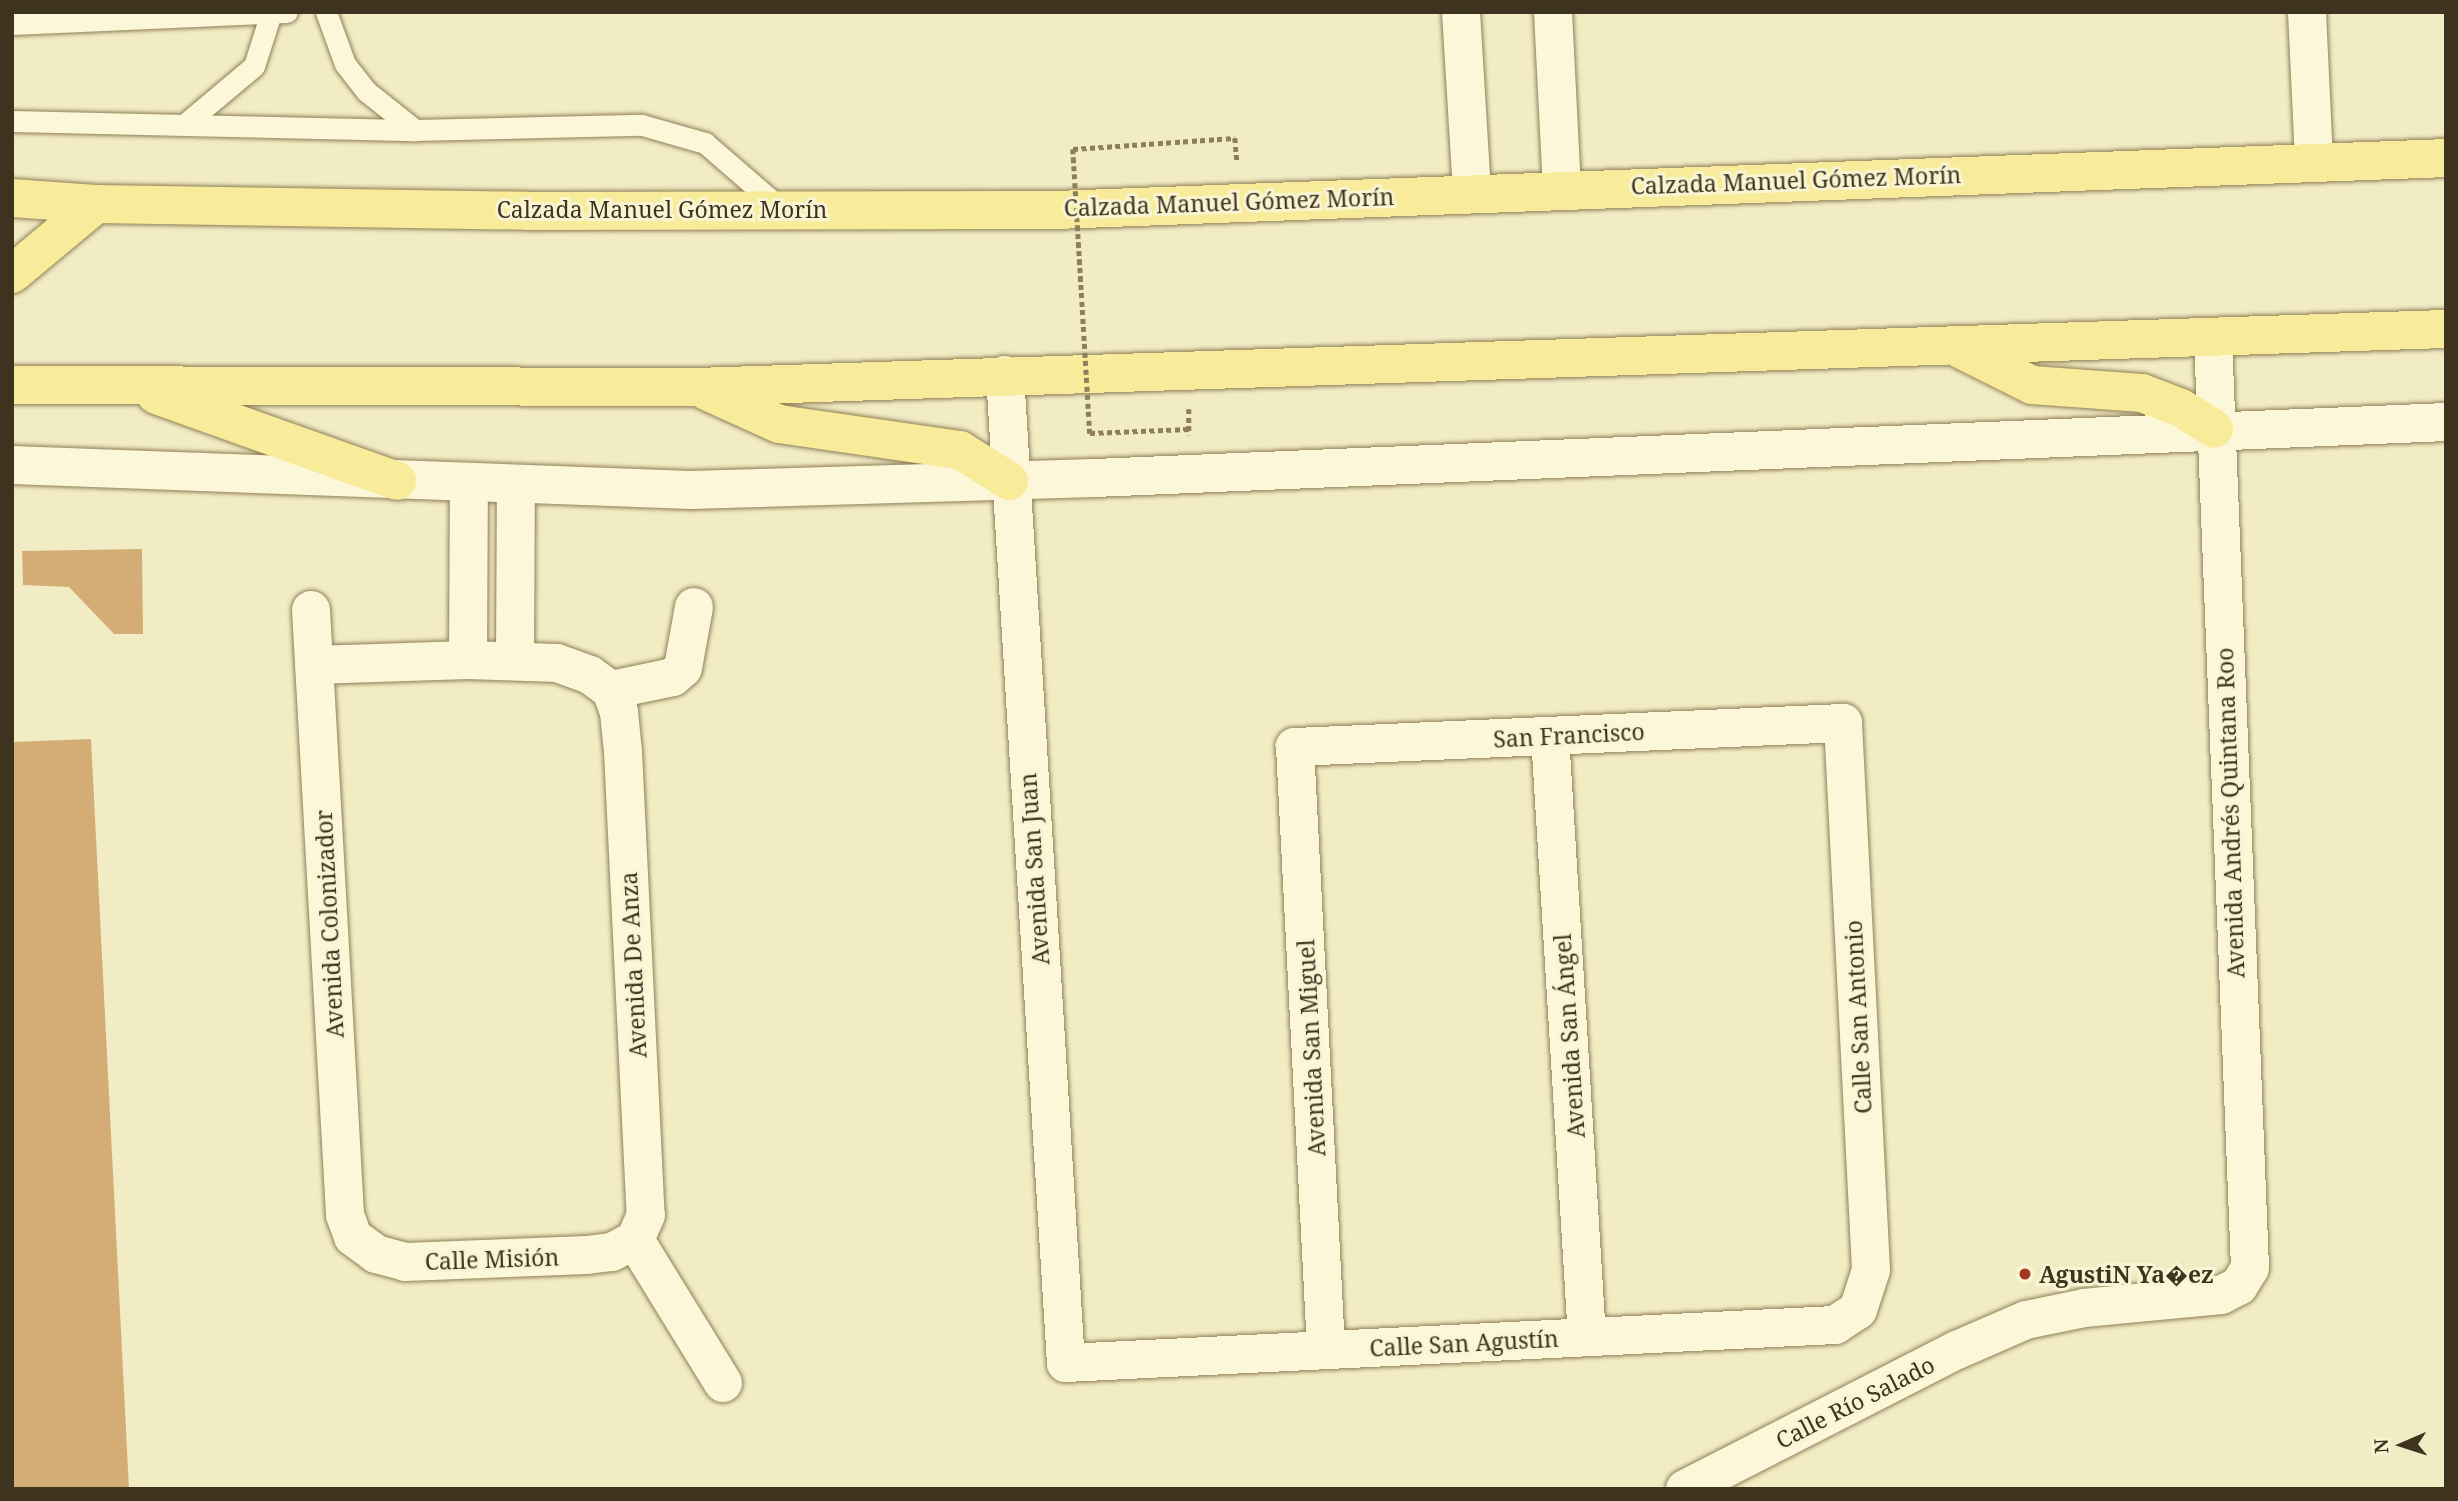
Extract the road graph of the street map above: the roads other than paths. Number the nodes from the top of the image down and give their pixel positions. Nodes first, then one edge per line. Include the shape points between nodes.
1 (326, 12) edge
2 (1461, 12) edge
3 (1553, 12) edge
4 (2307, 12) edge
5 (279, 13) edge
6 (12, 24) edge
7 (12, 121) edge
8 (185, 124) junction
9 (415, 130) junction
10 (2446, 158) edge
11 (2314, 162) junction
12 (1563, 188) junction
13 (1472, 192) junction
14 (12, 198) edge
15 (96, 204) junction
16 (780, 208) junction
17 (12, 274) edge
18 (2446, 329) edge
19 (2213, 337) junction
20 (1956, 347) junction
21 (1005, 375) junction
22 (12, 385) edge
23 (131, 385) junction
24 (697, 387) junction
25 (2446, 422) edge
26 (2214, 429) junction
27 (12, 465) edge
28 (397, 481) junction
29 (1009, 481) junction
30 (469, 484) junction
31 (516, 486) junction
32 (694, 607) dead end
33 (311, 610) dead end
34 (468, 660) junction
35 (515, 660) junction
36 (314, 665) junction
37 (611, 690) junction
38 (1843, 723) joint
39 (1550, 736) junction
40 (1295, 747) joint
41 (353, 1237) joint
42 (635, 1240) junction
43 (1858, 1310) joint
44 (2026, 1320) joint
45 (1587, 1337) junction
46 (1326, 1349) junction
47 (1066, 1363) joint
48 (723, 1383) dead end
49 (1685, 1489) edge

1 - 9 lane via 345,64 366,91
2 - 13 street
3 - 12 street
4 - 11 street
5 - 6 lane
5 - 8 lane via 254,66
7 - 8 lane
8 - 9 lane
9 - 16 lane via 642,125 705,142
10 - 11 main road, Calzada Manuel Gómez Morín
11 - 12 main road, Calzada Manuel Gómez Morín
12 - 13 main road, Calzada Manuel Gómez Morín
13 - 16 main road, Calzada Manuel Gómez Morín via 1056,210
14 - 15 main road, Calzada Manuel Gómez Morín
15 - 16 main road, Calzada Manuel Gómez Morín via 527,211
15 - 17 main road
18 - 19 main road
19 - 20 main road
19 - 26 street, Avenida Andrés Quintana Roo
20 - 21 main road
20 - 26 main road via 2032,385 2142,393 2181,408
21 - 24 main road
21 - 29 street, Avenida San Juan
22 - 23 main road
23 - 24 main road
23 - 28 main road
24 - 29 main road via 779,424 960,450
25 - 26 street
26 - 29 street
26 - 44 street, Avenida Andrés Quintana Roo via 2250,1268 2239,1286 2221,1295 2084,1308
27 - 28 street
28 - 30 street
29 - 31 street via 691,490
29 - 47 street, Avenida San Juan
30 - 31 street
30 - 34 street
31 - 35 street
32 - 37 street via 688,656 673,677
33 - 36 street, Avenida Colonizador
34 - 35 street
34 - 36 street
35 - 37 street via 557,663 590,675
36 - 41 street, Avenida Colonizador via 345,1215
37 - 42 street, Avenida De Anza via 619,712 623,752 646,1215
38 - 39 street, San Francisco
38 - 43 street, Calle San Antonio via 1871,1270
39 - 40 street, San Francisco
39 - 45 street, Avenida San Ángel
40 - 46 street, Avenida San Miguel
41 - 42 street, Calle Misión via 376,1254 405,1262 587,1255 612,1252
42 - 48 street
43 - 45 street, Calle San Agustín via 1835,1325
44 - 49 street, Calle Río Salado via 1957,1350
45 - 46 street, Calle San Agustín
46 - 47 street, Calle San Agustín

